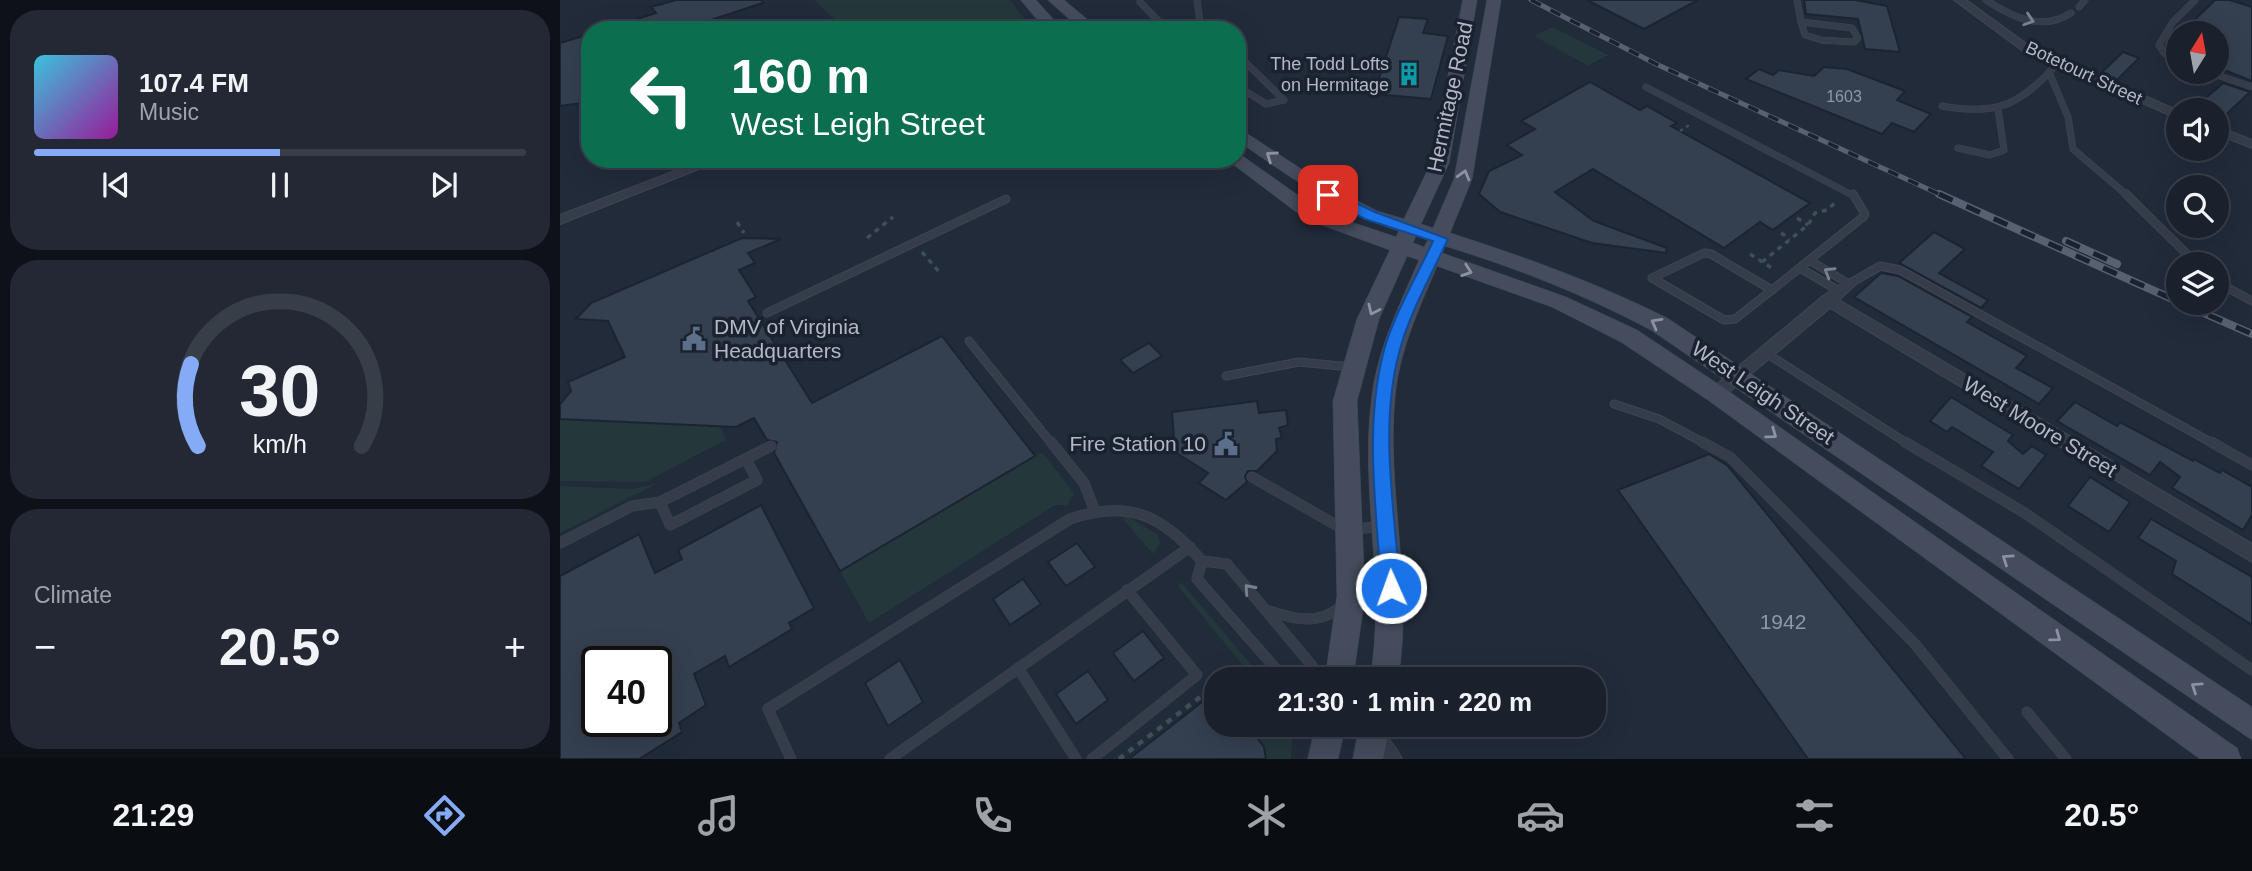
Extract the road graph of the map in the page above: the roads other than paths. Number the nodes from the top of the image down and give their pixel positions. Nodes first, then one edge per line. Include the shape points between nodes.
1 (1028, 0) edge
2 (1055, 0) edge
3 (1197, 0) edge
4 (1469, 0) edge
5 (1494, 0) edge
6 (1797, 0) edge
7 (1959, 0) edge
8 (1986, 0) edge
9 (2085, 0) edge
10 (2195, 0) edge
11 (1140, 2) dead end
12 (2079, 7) dead end
13 (2071, 13) dead end
14 (1048, 21) edge
15 (1081, 21) edge
16 (1158, 21) edge
17 (1200, 21) edge
18 (2174, 21) edge
19 (1801, 22) junction
20 (2166, 34) edge
21 (2166, 54) edge
22 (1246, 63) edge
23 (2053, 68) junction
24 (2230, 80) edge
25 (1646, 87) dead end
26 (2252, 87) edge
27 (1246, 92) edge
28 (1942, 106) dead end
29 (1998, 109) junction
30 (2166, 111) edge
31 (2229, 135) edge
32 (1246, 138) edge
33 (2252, 144) edge
34 (1958, 148) dead end
35 (1246, 167) edge
36 (695, 168) edge
37 (1006, 199) dead end
38 (560, 220) edge
39 (1407, 239) junction
40 (1436, 249) junction
41 (2185, 252) edge
42 (1809, 260) junction
43 (1800, 268) junction
44 (2229, 289) edge
45 (1772, 290) junction
46 (1839, 292) junction
47 (2252, 301) edge
48 (767, 313) dead end
49 (969, 341) dead end
50 (1766, 353) junction
51 (1354, 368) junction
52 (1226, 376) dead end
53 (1738, 376) junction
54 (1716, 394) junction
55 (1614, 404) dead end
56 (771, 446) dead end
57 (746, 459) junction
58 (2252, 465) edge
59 (1252, 477) dead end
60 (660, 502) junction
61 (1094, 509) junction
62 (1387, 527) junction
63 (1349, 529) junction
64 (560, 543) edge
65 (1190, 547) junction
66 (2252, 554) edge
67 (1202, 561) junction
68 (1127, 590) junction
69 (1351, 596) junction
70 (1269, 611) junction
71 (1274, 667) edge
72 (1313, 667) edge
73 (1341, 667) edge
74 (1386, 667) edge
75 (1018, 668) junction
76 (2252, 670) edge
77 (2027, 712) dead end
78 (2252, 725) edge
79 (1328, 737) edge
80 (791, 759) edge
81 (890, 759) edge
82 (1076, 759) edge
83 (1092, 759) edge
84 (1323, 759) edge
85 (2008, 759) edge
86 (2066, 759) edge
87 (2227, 759) edge

1 - 14 street
2 - 15 street
3 - 17 lane
4 - 39 street, Hermitage Road via 1440,163
40 -> 5 street, Hermitage Road via 1471,150
6 - 19 lane
7 - 23 street, Botetourt Street
8 -> 13 lane via 2045,24 2061,23
9 - 12 lane
10 - 18 lane
11 - 16 lane
19 - 19 lane via 1804,35 1810,37 1847,43 1858,38 1852,28
20 - 21 lane via 2159,45
22 - 27 lane via 1284,100 1264,105
23 - 29 lane via 2011,107
23 - 30 street, Botetourt Street
23 - 41 lane via 2073,149
24 - 26 lane
25 - 42 lane via 1852,192 1865,214
28 - 29 lane
29 - 34 lane via 2004,150 1990,155
31 - 33 street
39 -> 32 street, West Leigh Street via 1333,197
35 - 39 street, West Leigh Street via 1326,220
36 - 38 street
37 - 48 lane
39 - 40 street, West Leigh Street
39 -> 51 street, Hermitage Road via 1368,319
53 -> 40 street, West Leigh Street via 1659,324 1604,296 1516,261
40 -> 54 street, West Leigh Street via 1629,336
40 - 62 street, Hermitage Road via 1391,351 1381,437
42 - 43 lane
46 -> 42 lane
43 - 45 lane
43 - 46 lane
44 - 47 lane
45 - 45 lane via 1735,319 1724,320 1652,278 1704,253
46 - 50 street
46 - 58 lane via 1880,266 1900,270
46 - 66 street, West Moore Street
49 - 61 lane via 1084,483
50 - 53 street
50 - 76 lane via 2025,513
51 - 52 lane via 1299,362
51 - 63 street, Hermitage Road via 1345,401
53 - 54 street
78 -> 53 street, West Leigh Street
54 -> 87 street, West Leigh Street
55 - 85 lane via 1659,419 1730,457 1915,644
56 - 57 lane
57 - 60 lane
57 - 60 lane via 757,480 670,525
59 - 63 lane
60 - 64 lane via 632,506
61 - 65 lane via 1156,519
61 - 80 lane via 1059,525 768,709
62 - 63 lane
62 - 74 street, Hermitage Road via 1391,607
63 - 69 street, Hermitage Road
65 - 67 lane
65 - 68 lane
70 -> 67 lane via 1227,564
67 - 71 lane via 1197,579
68 - 75 lane
68 - 83 lane via 1197,675
69 - 70 lane via 1335,614 1302,622
69 - 73 street, Hermitage Road
70 - 72 lane
75 - 81 lane
75 - 82 lane
77 - 86 lane
79 - 84 street

